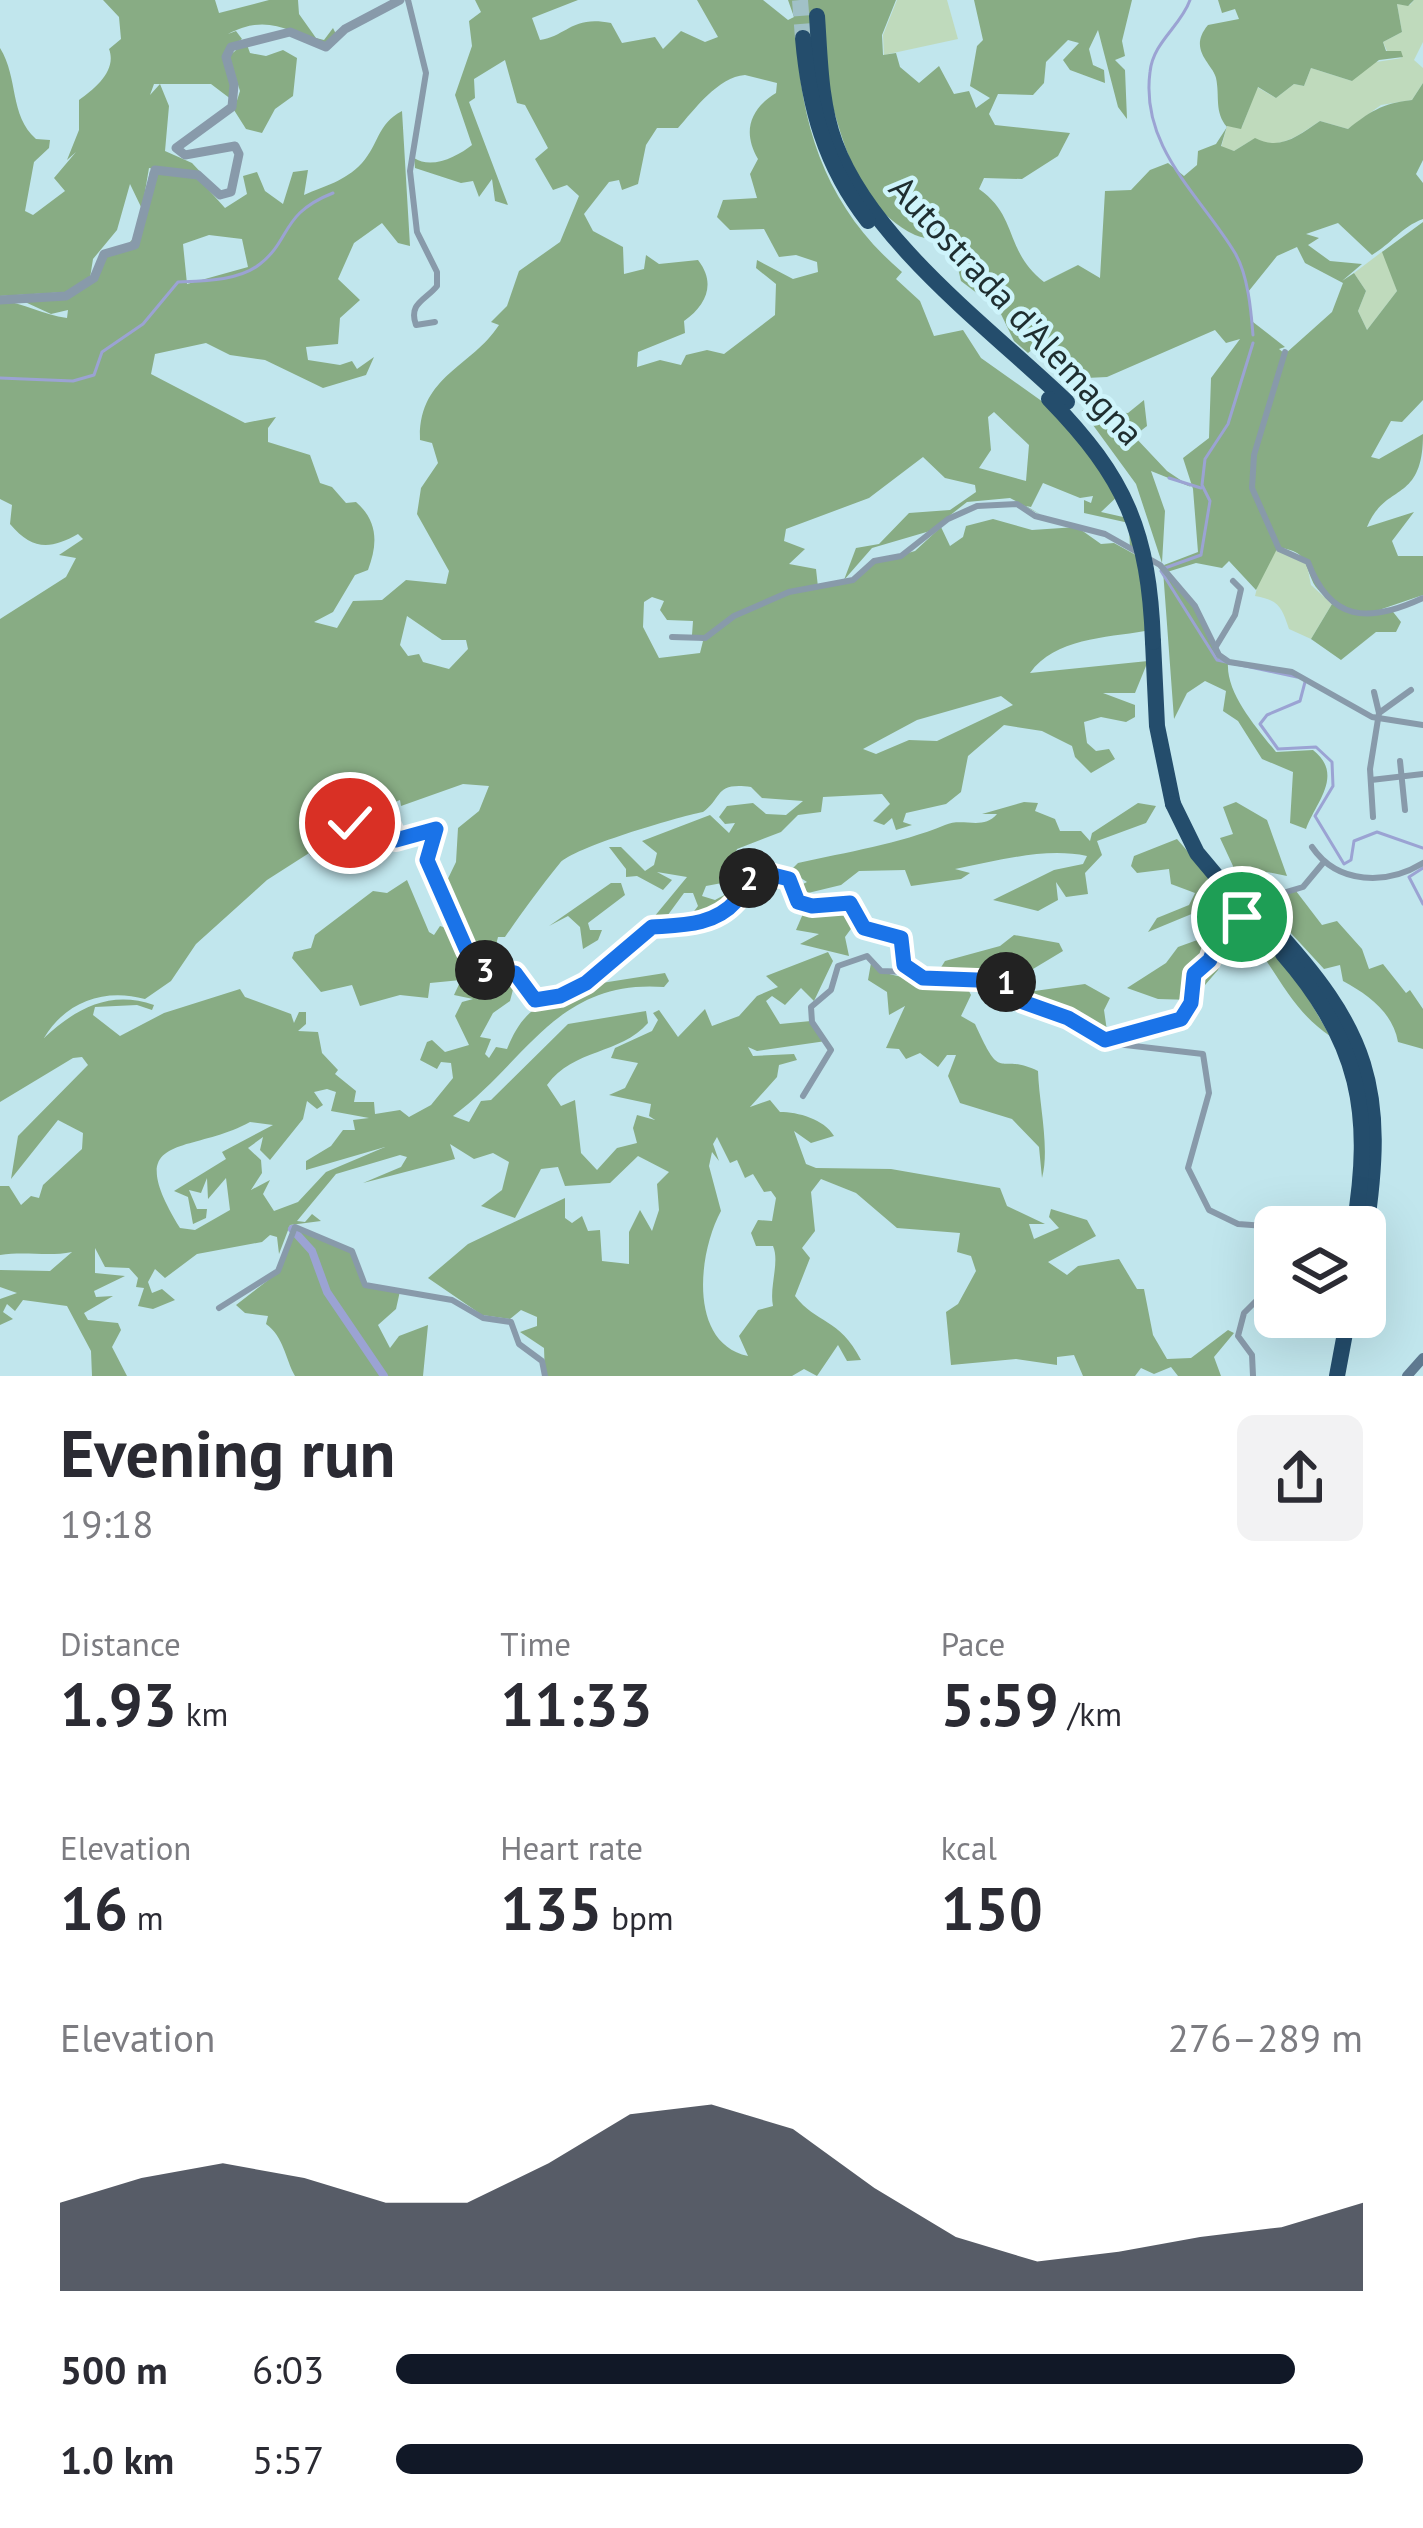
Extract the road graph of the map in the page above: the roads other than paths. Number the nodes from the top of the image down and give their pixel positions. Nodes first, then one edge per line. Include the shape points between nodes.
1 (404, 0) edge
2 (817, 16) dead end
3 (803, 38) tunnel mouth
4 (0, 300) edge
5 (435, 322) dead end
6 (1285, 352) dead end
7 (1058, 400) junction
8 (1233, 581) dead end
9 (1423, 598) edge
10 (672, 638) dead end
11 (1215, 648) junction
12 (1412, 690) dead end
13 (1374, 692) dead end
14 (1380, 716) junction
15 (1423, 725) edge
16 (1400, 761) dead end
17 (1423, 774) edge
18 (1402, 777) junction
19 (1371, 780) junction
20 (382, 809) junction
21 (1405, 811) dead end
22 (1373, 817) dead end
23 (1312, 847) dead end
24 (312, 853) dead end
25 (323, 861) dead end
26 (1323, 863) junction
27 (1423, 863) edge
28 (1263, 924) junction
29 (909, 971) junction
30 (1105, 1040) junction
31 (803, 1096) dead end
32 (1356, 1206) edge
33 (1368, 1206) edge
34 (219, 1308) dead end
35 (1334, 1338) edge
36 (1344, 1338) edge
37 (1422, 1360) edge
38 (545, 1376) edge
39 (1253, 1376) edge
40 (1327, 1376) edge
41 (1336, 1376) edge
42 (1407, 1376) edge

1 - 4 street via 326,46 288,32 231,47 232,107 176,147 185,155 235,146 231,192 220,195 190,172 155,170 135,245 104,254 94,278 66,296
1 - 5 street via 426,73 410,171 419,241 438,276 413,314 416,325
2 - 7 highway, Autostrada d'Alemagna via 831,130 867,202
3 - 7 highway, Autostrada d'Alemagna via 813,113 843,188 890,244
6 - 9 street via 1254,454 1252,488 1279,549 1308,562 1314,587 1341,610 1372,613
7 - 28 highway, Autostrada d'Alemagna, bridge via 1117,458 1145,515 1159,569 1158,642 1178,802 1197,853
8 - 11 street via 1240,603
10 - 11 street via 705,638 789,592 853,580 874,561 913,550 948,520 977,506 1009,504 1106,534 1160,565 1195,606
11 - 14 street via 1229,662 1296,675
12 - 14 street
13 - 14 street
14 - 15 street
14 - 19 street
16 - 18 street
17 - 18 street
18 - 19 street
18 - 21 street
19 - 22 street
20 - 24 street via 365,805
20 - 25 street
20 - 29 street via 396,840 437,830 427,860 467,951 484,969 515,973 532,1000 586,983 652,927 685,928 728,908 761,872 789,879 808,906 853,905 864,928 903,940
23 - 26 street
26 - 27 street via 1387,880
26 - 30 street via 1303,887 1224,924 1210,960 1194,974 1181,1019
28 - 32 highway, Autostrada d'Alemagna via 1327,1008 1352,1064 1364,1132
28 - 33 highway, Autostrada d'Alemagna via 1321,978 1363,1059 1376,1132
29 - 30 street via 1004,981 1023,1002
29 - 31 street via 881,971 867,956 838,965 831,990 811,1007 831,1050
30 - 39 street via 1205,1057 1209,1093 1188,1168 1212,1212 1265,1226 1268,1289 1244,1313 1238,1334 1252,1355
34 - 38 street via 278,1271 296,1227 354,1253 364,1285 448,1299 511,1322
35 - 40 highway
36 - 41 highway
37 - 42 main road

